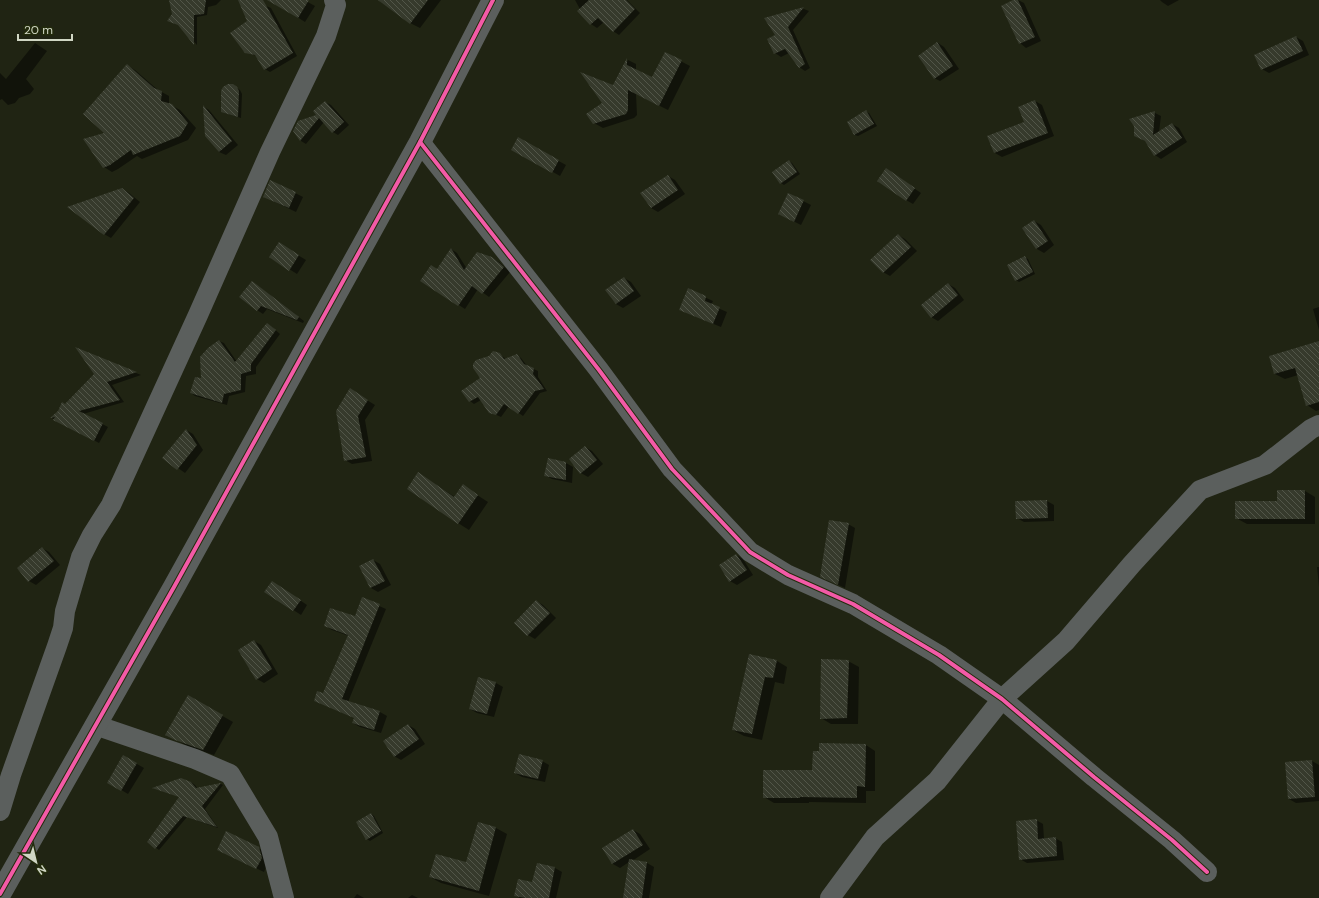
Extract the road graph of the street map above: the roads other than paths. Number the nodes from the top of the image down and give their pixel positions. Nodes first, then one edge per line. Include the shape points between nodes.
1 (334, 0) edge
2 (493, 0) edge
3 (420, 142) junction
4 (1319, 425) edge
5 (1002, 699) junction
6 (95, 726) junction
7 (0, 811) edge
8 (1207, 872) dead end
9 (0, 894) edge
10 (284, 898) edge
11 (830, 898) edge

1 - 7 street via 336,5 326,36 270,152 114,498 81,557 57,646
2 - 3 street
3 - 5 street via 600,370 672,469 750,552 788,575 853,604 939,655
3 - 6 street
4 - 5 street via 1265,465 1200,490 1066,641
5 - 8 street
5 - 11 street via 937,781 875,837
6 - 9 street
6 - 10 street via 195,759 230,774 268,837

